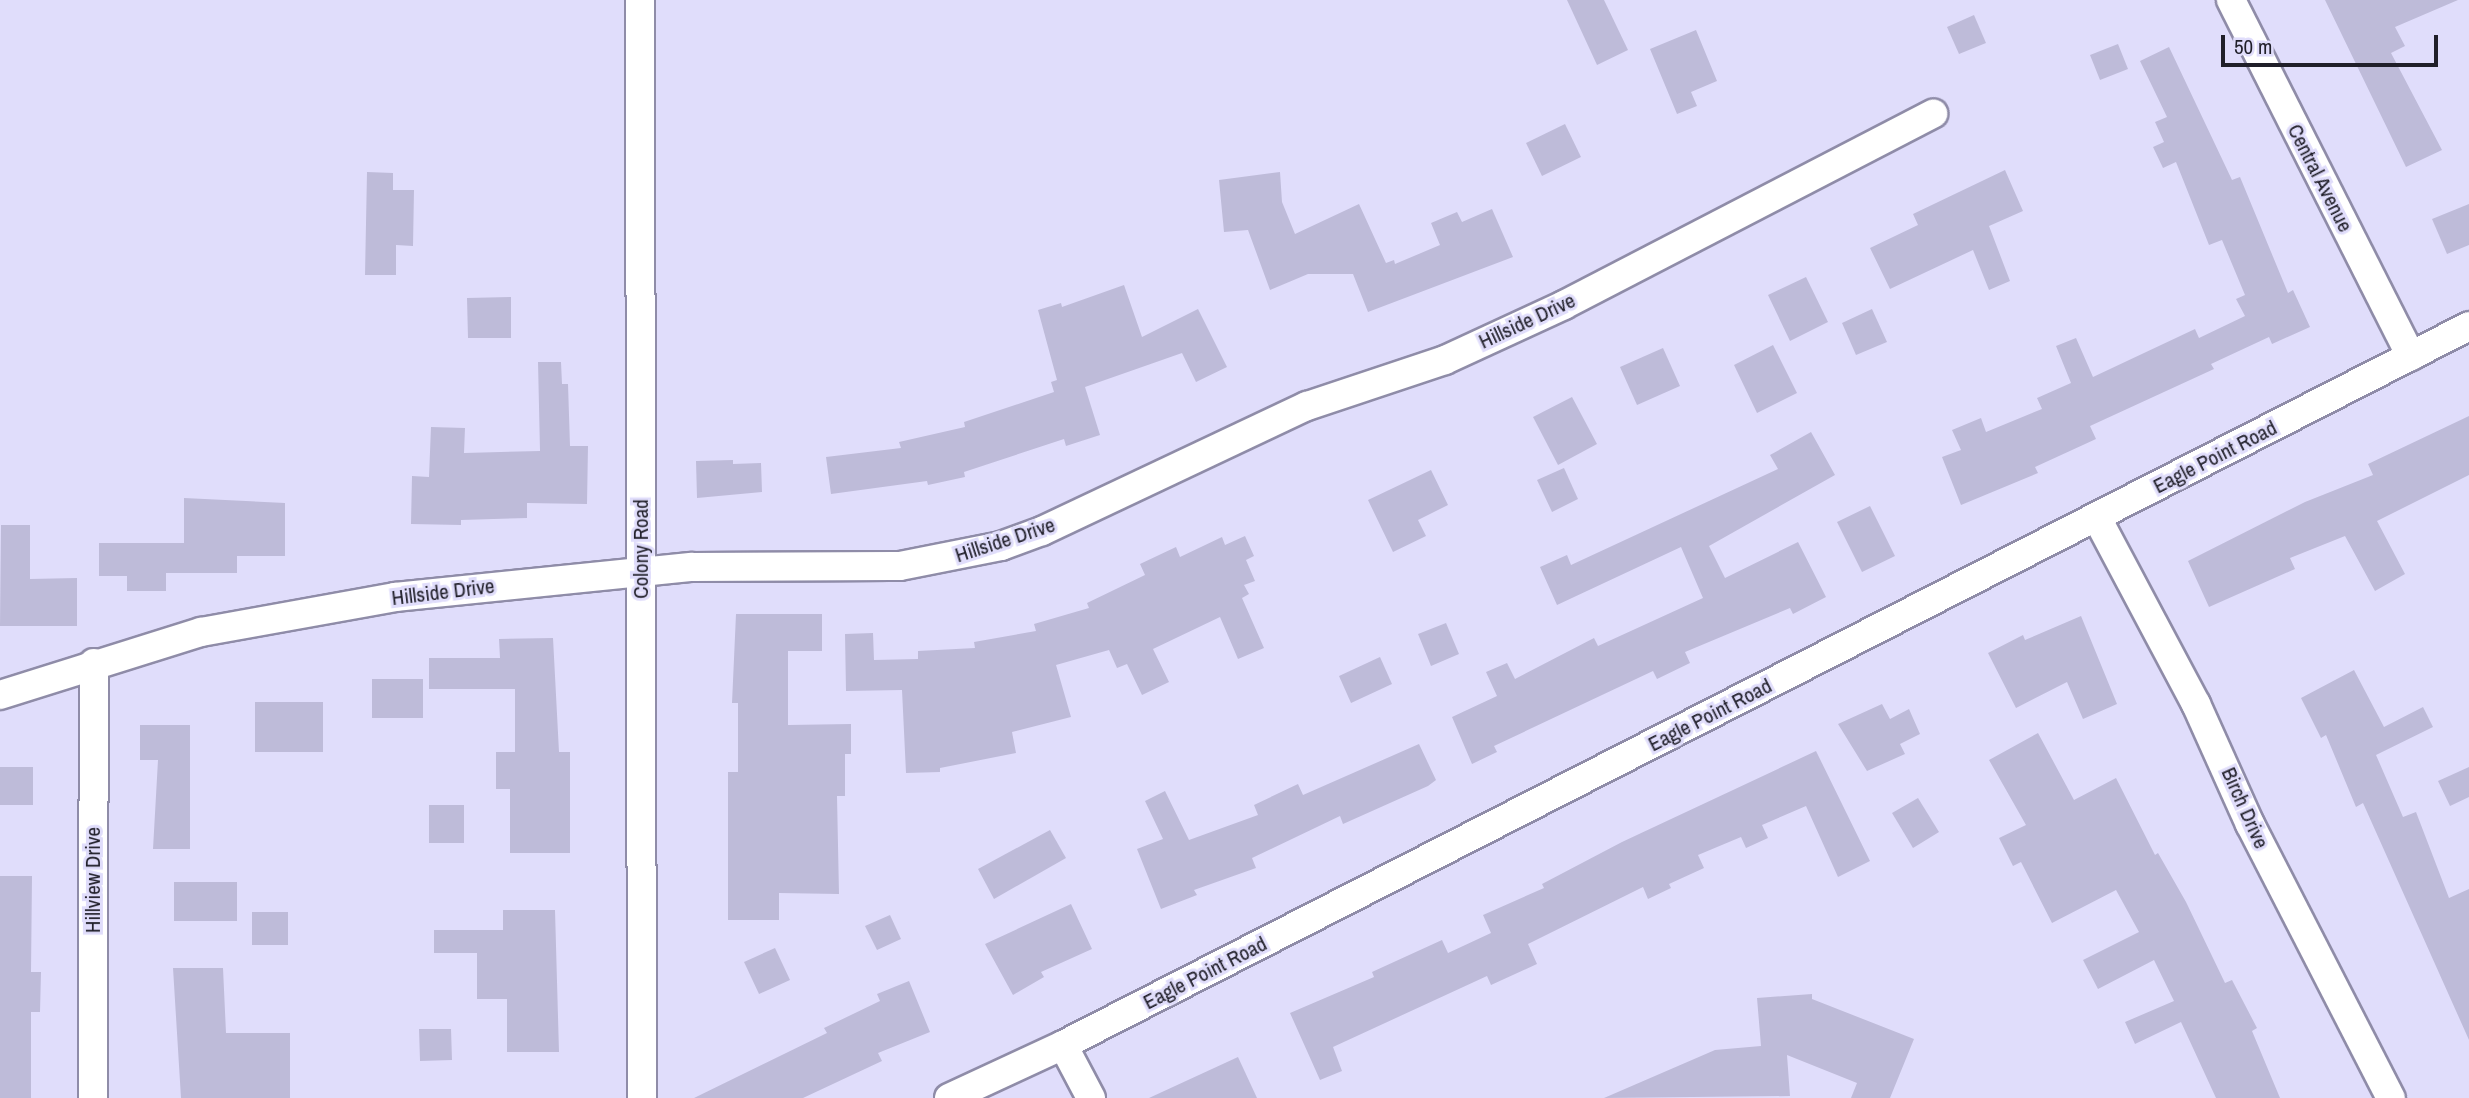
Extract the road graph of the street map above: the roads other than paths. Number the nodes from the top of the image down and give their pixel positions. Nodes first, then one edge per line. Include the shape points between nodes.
1 (640, 0) edge
2 (2231, 0) edge
3 (1933, 114) dead end
4 (2469, 326) edge
5 (2411, 356) junction
6 (2097, 519) junction
7 (641, 570) junction
8 (94, 663) junction
9 (0, 695) edge
10 (1063, 1045) junction
11 (93, 1098) edge
12 (642, 1098) edge
13 (948, 1098) edge
14 (1091, 1098) edge
15 (2391, 1098) edge

1 - 7 street, Colony Road
2 - 5 street, Central Avenue
3 - 7 street, Hillside Drive via 1564,305 1445,360 1307,406 1001,546 900,566
4 - 5 street, Eagle Point Road
5 - 6 street, Eagle Point Road
6 - 10 street, Eagle Point Road
6 - 15 street, Birch Drive via 2196,704 2250,824
7 - 8 street, Hillside Drive via 287,614 201,632
7 - 12 street, Colony Road
8 - 9 street, Hillside Drive
8 - 11 street, Hillview Drive
10 - 13 street, Eagle Point Road
10 - 14 street

